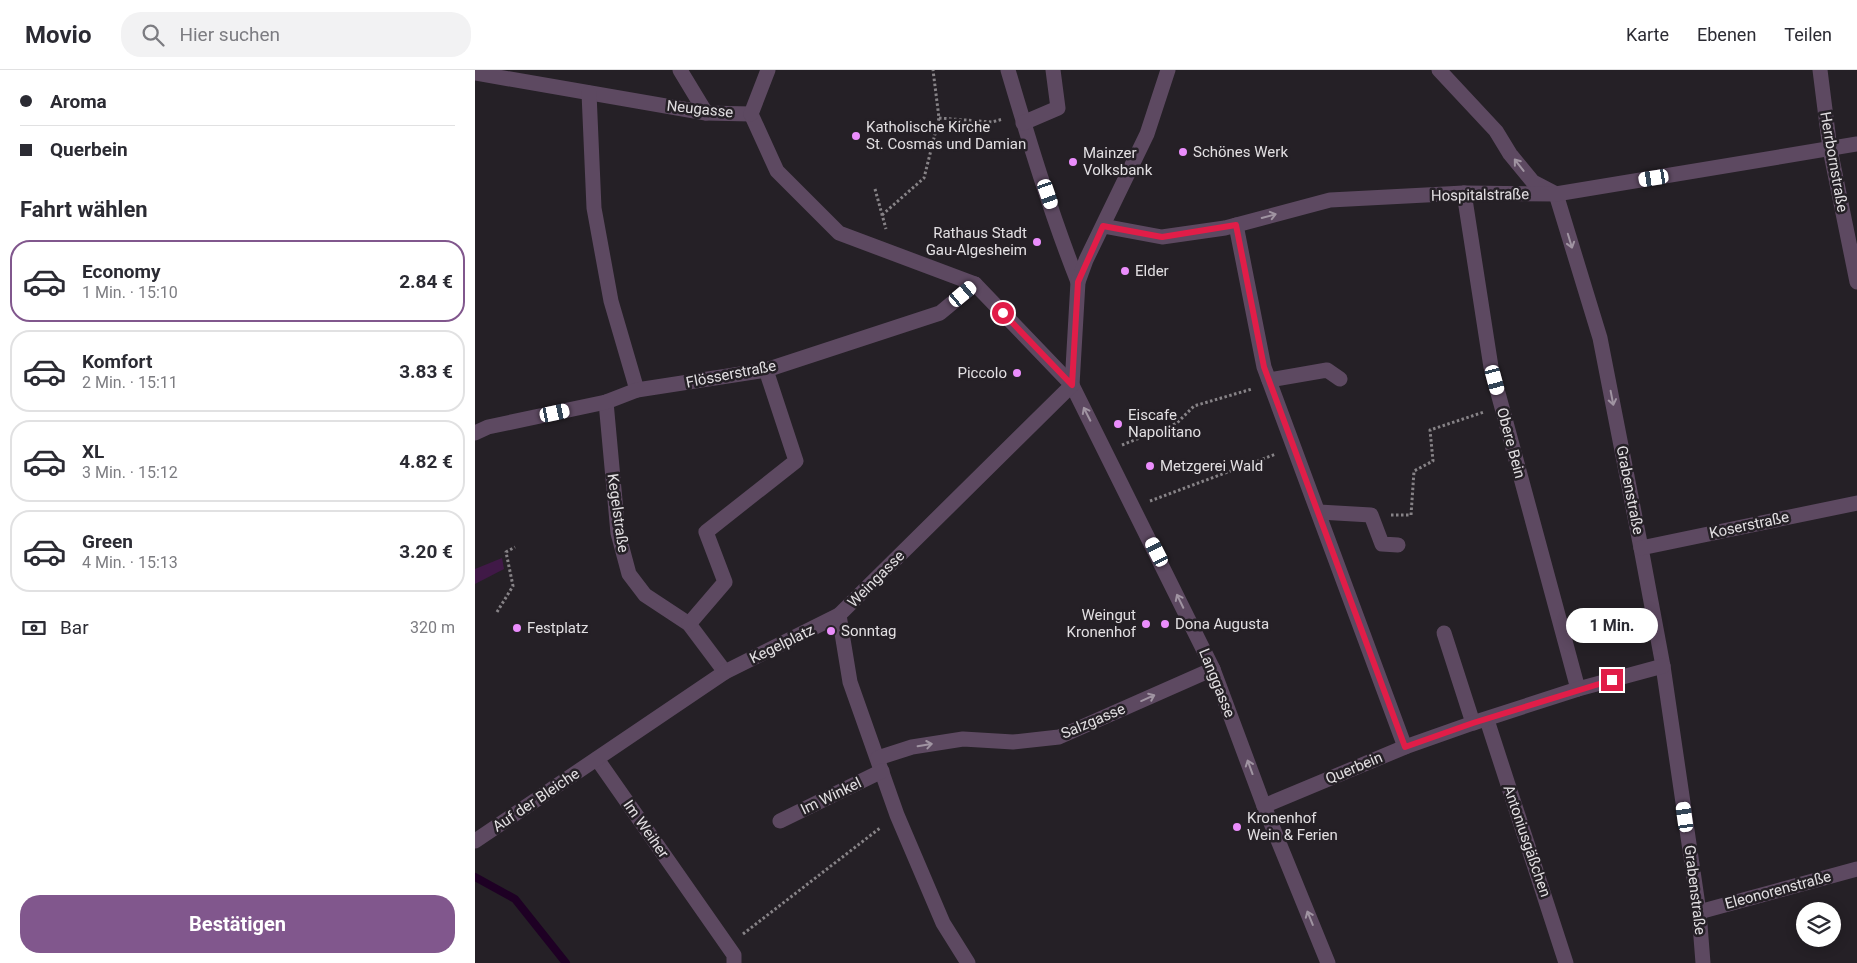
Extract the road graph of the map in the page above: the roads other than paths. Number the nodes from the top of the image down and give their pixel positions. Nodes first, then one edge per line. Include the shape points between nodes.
1 (681, 70) edge
2 (768, 70) edge
3 (1008, 70) edge
4 (1053, 70) edge
5 (1168, 70) edge
6 (1439, 70) edge
7 (1820, 70) edge
8 (475, 73) edge
9 (589, 93) junction
10 (706, 113) junction
11 (751, 114) junction
12 (1022, 118) junction
13 (1857, 144) edge
14 (1830, 149) junction
15 (1464, 193) junction
16 (1556, 194) junction
17 (1236, 225) junction
18 (1103, 226) junction
19 (1078, 282) junction
20 (1857, 282) edge
21 (975, 284) junction
22 (766, 370) junction
23 (1340, 379) dead end
24 (1270, 382) junction
25 (1072, 385) junction
26 (637, 390) junction
27 (606, 402) junction
28 (475, 433) edge
29 (1857, 503) edge
30 (1319, 512) junction
31 (1398, 546) dead end
32 (1641, 548) junction
33 (839, 615) junction
34 (689, 624) junction
35 (1445, 632) dead end
36 (1663, 666) junction
37 (1213, 669) junction
38 (725, 672) junction
39 (1578, 689) junction
40 (1480, 721) junction
41 (1405, 747) junction
42 (597, 758) junction
43 (880, 764) junction
44 (1264, 806) junction
45 (780, 821) dead end
46 (475, 841) edge
47 (1857, 869) edge
48 (1699, 912) junction
49 (734, 963) edge
50 (968, 963) edge
51 (1328, 963) edge
52 (1567, 963) edge
53 (1703, 963) edge

1 - 10 street
2 - 11 street
3 - 12 street
4 - 12 street via 1058,108
5 - 18 street via 1147,134
16 -> 6 street via 1533,182 1510,154 1496,130
7 - 14 street, Herrbornstraße
8 - 9 street, Neugasse
9 - 10 street, Neugasse
9 - 26 street via 594,208 611,301
10 - 11 street, Neugasse
11 - 21 street, Neugasse via 777,171 839,234
12 - 19 street via 1059,235
13 - 14 street, Hospitalstraße
14 - 16 street, Hospitalstraße
14 - 20 street, Herrbornstraße
15 - 16 street, Hospitalstraße
17 -> 15 street, Hospitalstraße via 1330,200
15 - 39 street, Obere Bein via 1491,367
16 -> 32 street, Grabenstraße via 1600,338
17 - 18 street, Hospitalstraße via 1162,237
17 - 24 street via 1264,367
18 - 19 street
19 - 25 street
21 - 22 street, Flösserstraße via 940,313
21 - 25 street
22 - 26 street, Flösserstraße
22 - 34 street via 796,461 706,532 725,582
23 - 24 street via 1327,370
24 - 30 street
25 - 33 street, Weingasse
37 -> 25 street, Langgasse
26 - 27 street, Flösserstraße
27 - 28 street, Flösserstraße via 488,427
27 - 34 street, Kegelstraße via 618,533 629,574 645,595
29 - 32 street, Koserstraße
30 - 31 street via 1371,515 1382,544
30 - 41 street
32 - 36 street, Grabenstraße
33 - 38 street, Kegelplatz
33 - 43 street, Weingasse via 850,682
34 - 38 street
35 - 40 street
36 - 39 street, Querbein
36 - 48 street, Grabenstraße
43 -> 37 street, Salzgasse via 912,747 963,739 1013,742 1059,737
44 -> 37 street, Langgasse
38 - 42 street, Kegelplatz
39 - 40 street, Querbein
40 - 41 street, Querbein
40 - 52 street, Antoniusgäßchen
41 - 44 street, Querbein
42 - 46 street, Auf der Bleiche
42 - 49 street, Im Weiher via 728,946
43 - 45 street, Im Winkel
43 - 50 street, Weingasse via 897,815 943,923
51 -> 44 street, Langgasse
47 - 48 street, Eleonorenstraße
48 - 53 street, Grabenstraße

